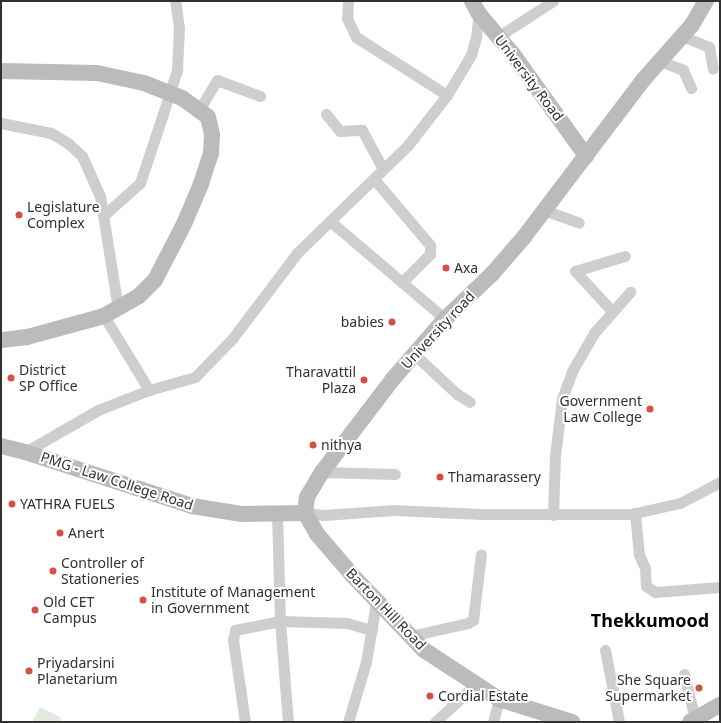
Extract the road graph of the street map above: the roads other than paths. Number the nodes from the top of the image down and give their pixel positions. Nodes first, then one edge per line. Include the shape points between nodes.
1 (175, 1) edge
2 (348, 1) edge
3 (553, 1) edge
4 (706, 1) edge
5 (476, 8) edge
6 (499, 36) junction
7 (682, 36) junction
8 (660, 61) junction
9 (713, 69) dead end
10 (1, 71) edge
11 (691, 88) dead end
12 (168, 93) junction
13 (447, 95) junction
14 (260, 96) dead end
15 (199, 110) junction
16 (326, 114) dead end
17 (1, 123) edge
18 (586, 156) junction
19 (383, 169) junction
20 (374, 179) junction
21 (544, 210) junction
22 (104, 215) junction
23 (330, 221) junction
24 (579, 223) dead end
25 (625, 256) dead end
26 (402, 282) junction
27 (630, 292) dead end
28 (612, 311) junction
29 (111, 312) junction
30 (445, 319) junction
31 (1, 340) edge
32 (414, 354) junction
33 (149, 390) junction
34 (470, 402) dead end
35 (1, 446) edge
36 (25, 452) junction
37 (322, 472) junction
38 (395, 474) dead end
39 (720, 482) edge
40 (277, 513) junction
41 (305, 513) junction
42 (635, 513) junction
43 (553, 515) junction
44 (481, 554) dead end
45 (720, 587) edge
46 (376, 603) junction
47 (280, 621) junction
48 (372, 630) junction
49 (410, 636) junction
50 (605, 650) dead end
51 (684, 674) dead end
52 (475, 685) junction
53 (499, 699) junction
54 (720, 705) edge
55 (692, 721) edge
56 (245, 722) edge
57 (288, 722) edge
58 (348, 722) edge
59 (435, 722) edge
60 (493, 722) edge
61 (572, 722) edge
62 (619, 722) edge

1 - 12 street via 179,52 177,70
2 - 13 street via 347,18 356,37
3 - 6 street
4 - 7 street, University road
5 - 6 street, University Road
5 - 13 street via 476,37 470,55
6 - 18 street, University Road
7 - 8 street, University road
7 - 9 street via 709,47
8 - 11 street via 682,70
8 - 18 street, University road
10 - 12 street via 103,74 137,81
12 - 15 street
12 - 22 street via 140,183
13 - 19 street via 408,145
14 - 15 street via 217,80
15 - 29 street via 208,117 212,135 211,153 202,184 155,280 139,296
16 - 19 street via 340,132 362,130
17 - 22 street via 51,133 69,144 82,156 91,174
18 - 21 street, University road
19 - 20 street
20 - 23 street
20 - 26 street via 430,246 430,254
21 - 24 street
21 - 30 street, University road via 492,274
22 - 29 street
23 - 26 street
23 - 33 street via 297,252 232,338 195,377
25 - 28 street via 575,271
26 - 30 street
27 - 28 street
28 - 43 street via 572,371 562,399 555,456
29 - 31 street via 27,337
29 - 33 street
30 - 32 street, University road
32 - 34 street via 457,394
32 - 37 street, University road
33 - 36 street via 98,410
35 - 36 street, PMG - Law College Road
36 - 40 street, PMG - Law College Road via 192,506 242,514
37 - 38 street
37 - 41 street, University road via 307,497
39 - 42 street via 680,503
40 - 41 street, PMG - Law College Road
40 - 47 street
41 - 43 street via 324,515 394,510
41 - 46 street, Barton Hill Road via 318,534
42 - 43 street
42 - 45 street via 639,555 645,568 646,586 655,592
44 - 49 street via 473,620
46 - 48 street
46 - 49 street, Barton Hill Road
47 - 48 street via 347,623
47 - 56 street via 245,626 233,634
47 - 57 street
48 - 58 street via 366,662
49 - 52 street, Barton Hill Road
50 - 62 street
51 - 55 street
52 - 53 street, Barton Hill Road
52 - 59 street
53 - 60 street
53 - 61 street, Barton Hill Road
54 - 55 street

